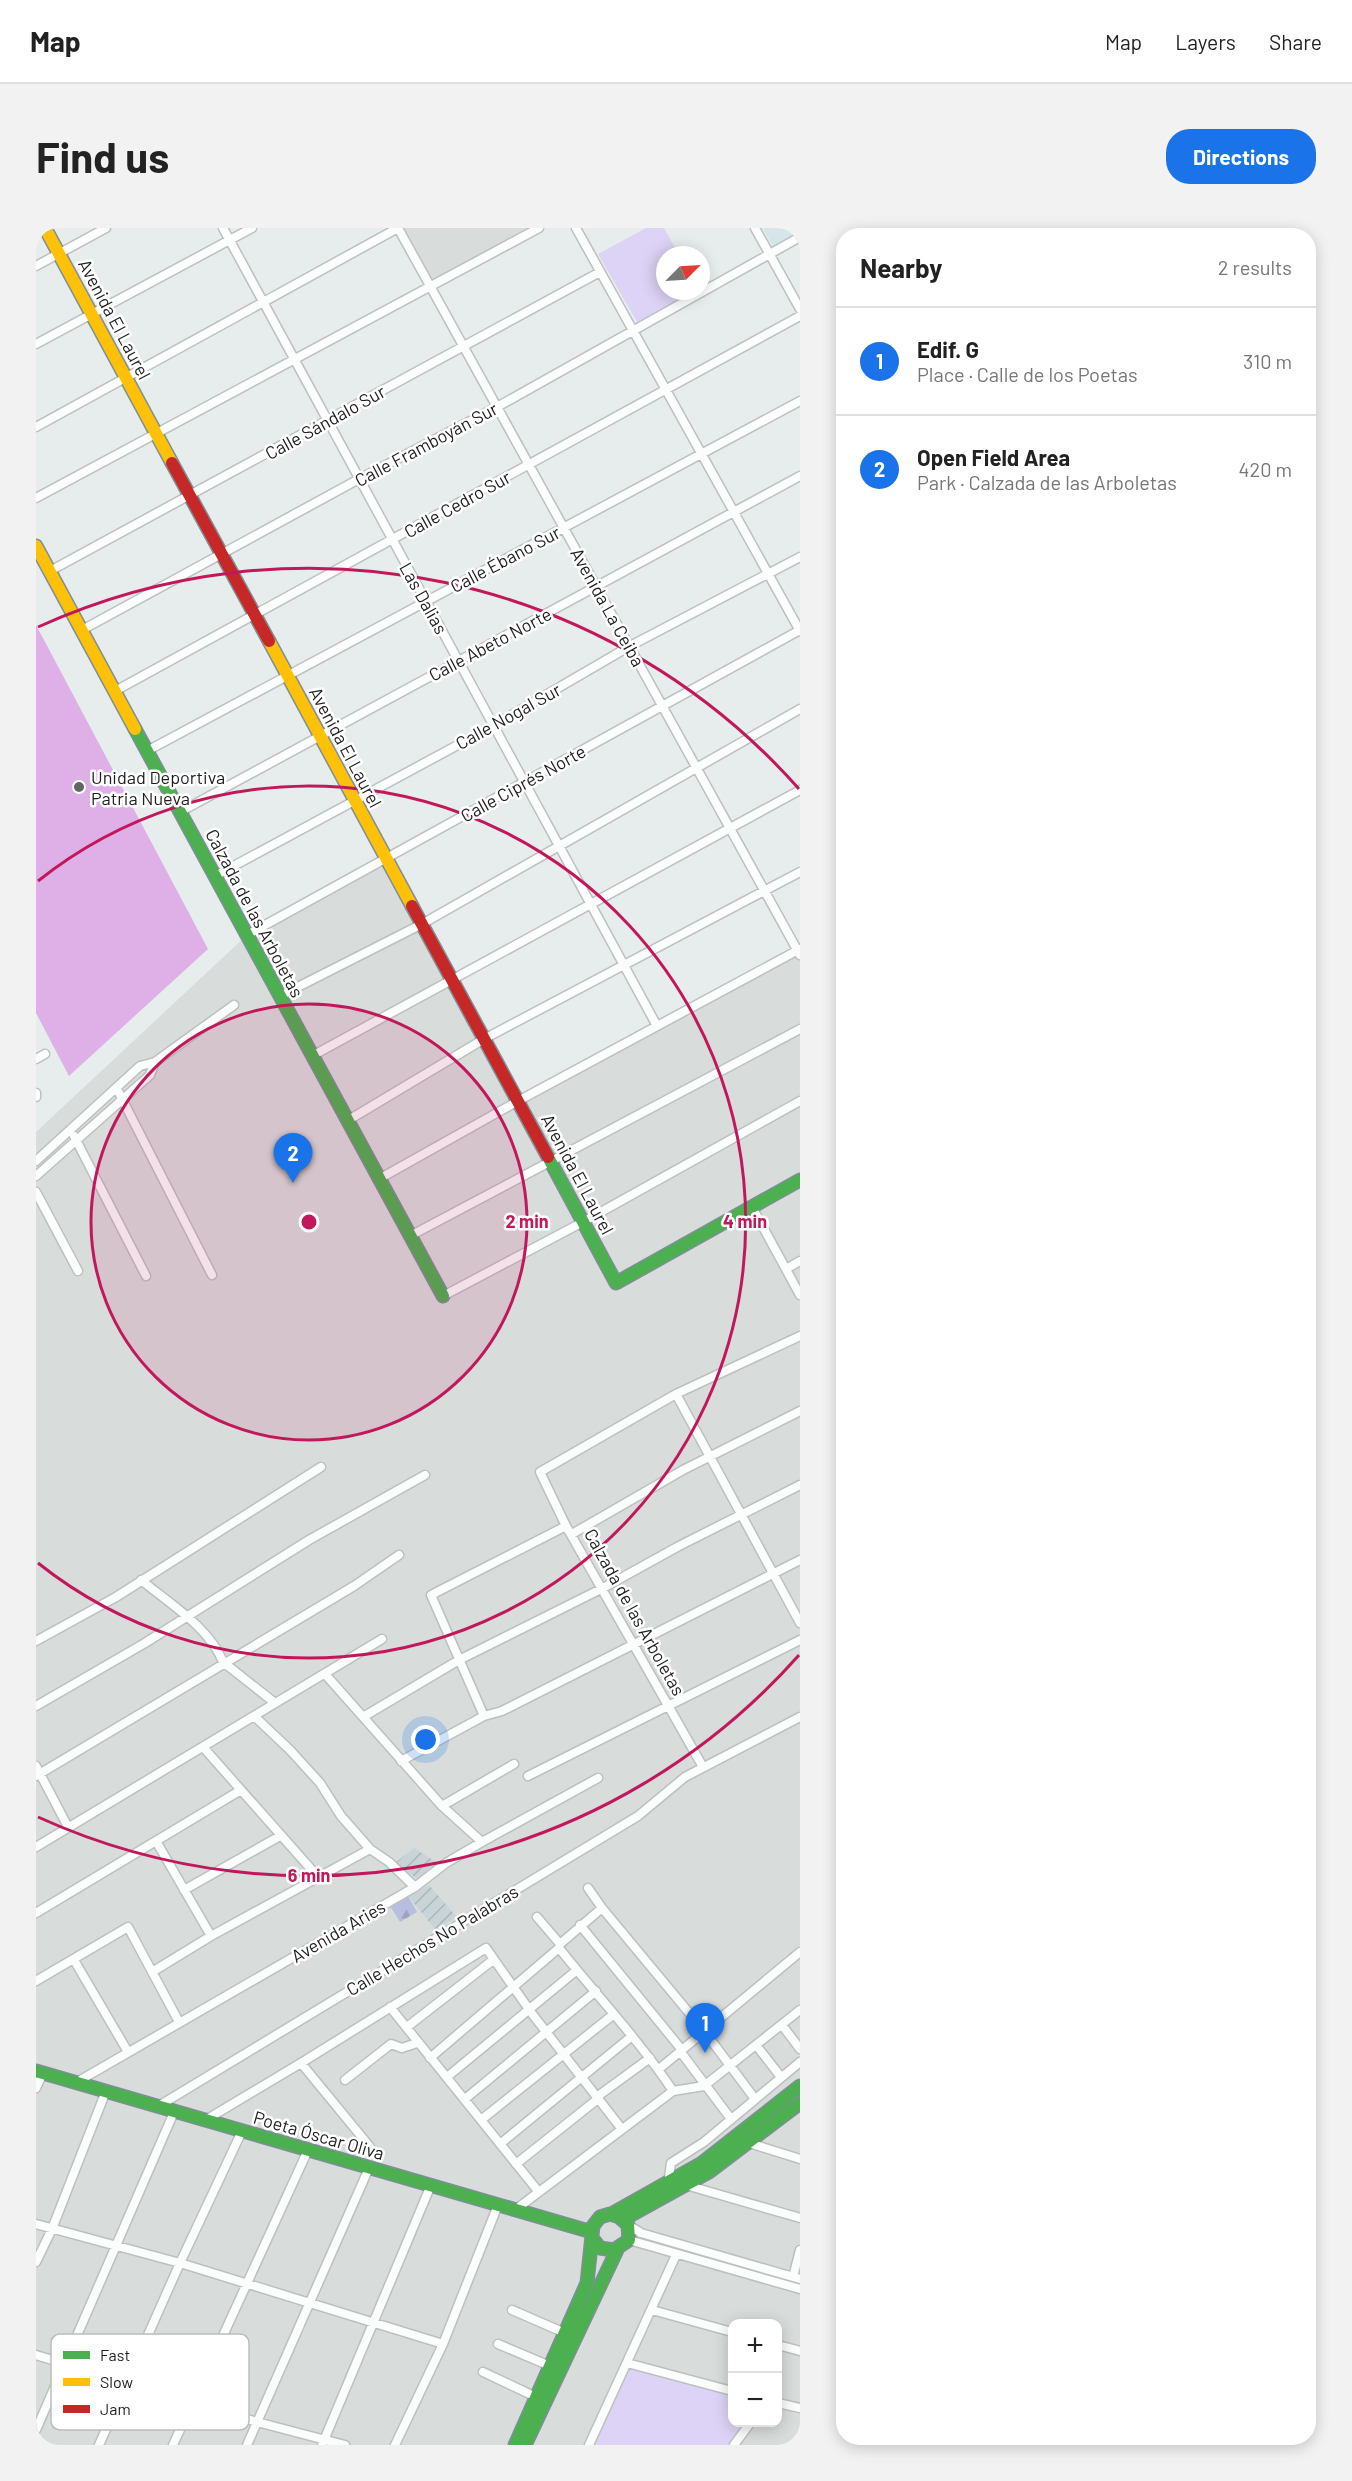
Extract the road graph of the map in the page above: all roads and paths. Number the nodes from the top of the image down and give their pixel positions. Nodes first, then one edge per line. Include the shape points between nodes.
1 (45, 228) edge
2 (106, 228) edge
3 (223, 228) edge
4 (252, 228) edge
5 (398, 228) edge
6 (539, 228) edge
7 (576, 228) edge
8 (755, 228) edge
9 (800, 237) edge
10 (229, 240) junction
11 (59, 253) junction
12 (770, 254) junction
13 (36, 266) edge
14 (600, 272) junction
15 (430, 286) junction
16 (263, 302) junction
17 (800, 309) edge
18 (92, 314) junction
19 (800, 316) edge
20 (632, 329) junction
21 (36, 344) edge
22 (464, 346) junction
23 (294, 360) junction
24 (126, 377) junction
25 (666, 390) junction
26 (800, 401) edge
27 (497, 407) junction
28 (327, 420) junction
29 (36, 427) edge
30 (156, 434) junction
31 (701, 454) junction
32 (529, 464) junction
33 (800, 476) edge
34 (359, 479) junction
35 (190, 495) junction
36 (36, 498) edge
37 (734, 512) junction
38 (564, 527) junction
39 (392, 539) junction
40 (36, 546) edge
41 (221, 554) junction
42 (800, 557) edge
43 (50, 571) junction
44 (768, 574) junction
45 (597, 586) junction
46 (426, 602) junction
47 (254, 615) junction
48 (82, 630) junction
49 (800, 631) edge
50 (630, 646) junction
51 (458, 662) junction
52 (288, 676) junction
53 (115, 691) junction
54 (663, 706) junction
55 (800, 709) edge
56 (493, 726) junction
57 (320, 736) junction
58 (147, 752) junction
59 (698, 767) junction
60 (524, 782) junction
61 (800, 790) edge
62 (355, 800) junction
63 (180, 812) junction
64 (731, 828) junction
65 (559, 846) junction
66 (386, 858) junction
67 (800, 872) edge
68 (215, 876) junction
69 (765, 890) junction
70 (591, 904) junction
71 (422, 924) junction
72 (247, 935) junction
73 (799, 952) edge
74 (624, 965) junction
75 (452, 979) junction
76 (280, 996) junction
77 (234, 1005) dead end
78 (657, 1026) junction
79 (800, 1029) edge
80 (484, 1039) junction
81 (45, 1054) dead end
82 (312, 1056) junction
83 (36, 1059) edge
84 (154, 1062) junction
85 (117, 1089) junction
86 (122, 1100) junction
87 (518, 1101) junction
88 (800, 1101) edge
89 (347, 1121) junction
90 (71, 1130) junction
91 (77, 1140) junction
92 (36, 1161) edge
93 (551, 1163) junction
94 (36, 1176) edge
95 (379, 1179) junction
96 (800, 1180) edge
97 (36, 1192) edge
98 (752, 1207) junction
99 (583, 1222) junction
100 (410, 1236) junction
101 (800, 1261) edge
102 (786, 1269) junction
103 (78, 1271) dead end
104 (212, 1275) dead end
105 (146, 1276) dead end
106 (800, 1295) edge
107 (443, 1296) joint
108 (800, 1336) edge
109 (676, 1394) junction
110 (800, 1411) edge
111 (710, 1457) junction
112 (321, 1467) dead end
113 (425, 1476) dead end
114 (800, 1485) edge
115 (742, 1513) junction
116 (566, 1526) junction
117 (572, 1534) junction
118 (399, 1555) dead end
119 (800, 1560) edge
120 (773, 1574) junction
121 (141, 1580) junction
122 (603, 1588) junction
123 (186, 1618) junction
124 (800, 1623) edge
125 (382, 1639) dead end
126 (800, 1640) edge
127 (36, 1641) edge
128 (633, 1644) junction
129 (459, 1660) junction
130 (224, 1662) junction
131 (325, 1674) junction
132 (275, 1703) junction
133 (36, 1706) edge
134 (667, 1706) junction
135 (254, 1716) junction
136 (484, 1716) junction
137 (363, 1717) junction
138 (800, 1717) edge
139 (203, 1747) junction
140 (401, 1761) junction
141 (514, 1764) dead end
142 (703, 1767) junction
143 (37, 1772) edge
144 (528, 1776) dead end
145 (598, 1778) dead end
146 (241, 1790) junction
147 (442, 1806) junction
148 (68, 1827) junction
149 (280, 1836) junction
150 (156, 1841) junction
151 (482, 1842) junction
152 (36, 1847) edge
153 (370, 1849) junction
154 (318, 1878) junction
155 (415, 1887) junction
156 (588, 1888) dead end
157 (184, 1890) junction
158 (602, 1908) junction
159 (36, 1913) edge
160 (537, 1917) dead end
161 (580, 1925) junction
162 (211, 1936) junction
163 (560, 1946) junction
164 (800, 1952) edge
165 (74, 1960) junction
166 (493, 1960) junction
167 (577, 1970) junction
168 (152, 1972) junction
169 (36, 1981) edge
170 (513, 1985) junction
171 (596, 1991) junction
172 (390, 2007) junction
173 (529, 2009) junction
174 (800, 2010) edge
175 (614, 2014) junction
176 (179, 2022) junction
177 (782, 2025) junction
178 (407, 2027) junction
179 (547, 2032) junction
180 (705, 2032) junction
181 (632, 2036) junction
182 (417, 2043) junction
183 (756, 2045) junction
184 (800, 2049) edge
185 (681, 2050) junction
186 (128, 2052) junction
187 (565, 2055) junction
188 (430, 2058) junction
189 (650, 2058) junction
190 (800, 2062) edge
191 (301, 2063) junction
192 (730, 2066) junction
193 (658, 2069) junction
194 (39, 2072) edge
195 (582, 2076) junction
196 (447, 2077) junction
197 (781, 2077) junction
198 (345, 2080) dead end
199 (76, 2082) junction
200 (704, 2086) junction
201 (800, 2086) edge
202 (36, 2088) edge
203 (106, 2091) junction
204 (673, 2091) junction
205 (599, 2097) junction
206 (465, 2099) junction
207 (755, 2099) junction
208 (800, 2103) edge
209 (156, 2107) junction
210 (174, 2112) junction
211 (481, 2120) junction
212 (731, 2120) junction
213 (204, 2121) junction
214 (621, 2128) junction
215 (242, 2131) junction
216 (748, 2143) junction
217 (500, 2144) junction
218 (370, 2146) dead end
219 (308, 2150) junction
220 (800, 2159) edge
221 (516, 2164) junction
222 (369, 2168) junction
223 (668, 2184) junction
224 (430, 2185) junction
225 (687, 2185) junction
226 (538, 2191) junction
227 (498, 2205) junction
228 (515, 2210) junction
229 (800, 2218) edge
230 (622, 2219) junction
231 (36, 2224) edge
232 (52, 2229) junction
233 (592, 2235) junction
234 (628, 2240) junction
235 (115, 2246) junction
236 (617, 2250) junction
237 (800, 2250) edge
238 (676, 2255) junction
239 (36, 2262) edge
240 (180, 2263) junction
241 (796, 2278) edge
242 (246, 2285) junction
243 (800, 2289) edge
244 (309, 2303) junction
245 (512, 2310) dead end
246 (652, 2310) junction
247 (375, 2324) junction
248 (728, 2331) edge
249 (564, 2333) junction
250 (78, 2334) edge
251 (149, 2334) edge
252 (223, 2334) edge
253 (443, 2344) junction
254 (498, 2344) dead end
255 (782, 2346) edge
256 (800, 2351) edge
257 (36, 2355) edge
258 (51, 2360) edge
259 (627, 2363) junction
260 (550, 2366) junction
261 (483, 2372) dead end
262 (728, 2390) edge
263 (51, 2396) edge
264 (536, 2397) junction
265 (782, 2404) edge
266 (800, 2408) edge
267 (249, 2420) edge
268 (257, 2422) junction
269 (747, 2427) edge
270 (36, 2430) edge
271 (106, 2430) edge
272 (179, 2430) edge
273 (323, 2442) edge
274 (99, 2445) edge
275 (173, 2445) edge
276 (247, 2445) edge
277 (345, 2445) edge
278 (395, 2445) edge
279 (515, 2445) edge
280 (525, 2445) edge
281 (588, 2445) edge
282 (734, 2445) edge

1 - 11 street, Avenida El Laurel
2 - 11 street
3 - 10 street, Las Dalias
4 - 10 street
5 - 15 street, Avenida La Ceiba
5 - 16 street
6 - 15 street
7 - 14 street
8 - 12 street
9 - 12 street, Calle Framboyán Sur
10 - 16 street, Las Dalias
10 - 18 street
11 - 13 street
11 - 18 street, Avenida El Laurel
12 - 17 street
12 - 20 street, Calle Framboyán Sur
14 - 20 street
14 - 22 street, Calle Sándalo Sur
15 - 22 street, Avenida La Ceiba
15 - 23 street
16 - 23 street, Las Dalias
16 - 24 street
18 - 21 street
18 - 24 street, Avenida El Laurel
19 - 25 street, Calle Cedro Sur
20 - 25 street
20 - 27 street, Calle Framboyán Sur
22 - 27 street, Avenida La Ceiba
22 - 28 street, Calle Sándalo Sur
23 - 28 street, Las Dalias
23 - 30 street
24 - 29 street
24 - 30 street, Avenida El Laurel
25 - 31 street
25 - 32 street, Calle Cedro Sur
26 - 31 street, Calle Ébano Sur
27 - 32 street, Avenida La Ceiba
27 - 34 street, Calle Framboyán Sur
28 - 34 street, Las Dalias
28 - 35 street, Calle Sándalo Sur
30 - 35 street, Avenida El Laurel
30 - 36 street
31 - 37 street
31 - 38 street, Calle Ébano Sur
32 - 38 street, Avenida La Ceiba
32 - 39 street, Calle Cedro Sur
33 - 37 street, Calle Abeto Norte
34 - 39 street, Las Dalias
34 - 41 street, Calle Framboyán Sur
35 - 41 street, Avenida El Laurel
35 - 43 street, Calle Sándalo Sur
37 - 44 street
37 - 45 street, Calle Abeto Norte
38 - 45 street, Avenida La Ceiba
38 - 46 street, Calle Ébano Sur
39 - 46 street, Las Dalias
39 - 47 street, Calle Cedro Sur
40 - 43 street, Calzada de las Arboletas
41 - 47 street, Avenida El Laurel
41 - 48 street, Calle Framboyán Sur
42 - 44 street, Calle Nogal Sur
43 - 48 street, Calzada de las Arboletas
44 - 49 street
44 - 50 street, Calle Nogal Sur
45 - 50 street, Avenida La Ceiba
45 - 51 street, Calle Abeto Norte
46 - 51 street, Las Dalias
46 - 52 street, Calle Ébano Sur
47 - 52 street, Avenida El Laurel
47 - 53 street, Calle Cedro Sur
48 - 53 street, Calzada de las Arboletas
49 - 54 street, Calle Ciprés Norte
50 - 54 street, Avenida La Ceiba
50 - 56 street, Calle Nogal Sur
51 - 56 street, Las Dalias
51 - 57 street, Calle Abeto Norte
52 - 57 street, Avenida El Laurel
52 - 58 street, Calle Ébano Sur
53 - 58 street, Calzada de las Arboletas
54 - 59 street, Avenida La Ceiba
54 - 60 street, Calle Ciprés Norte
55 - 59 street
56 - 60 street, Las Dalias
56 - 62 street, Calle Nogal Sur
57 - 62 street, Avenida El Laurel
57 - 63 street, Calle Abeto Norte
58 - 63 street, Calzada de las Arboletas
59 - 64 street, Avenida La Ceiba
59 - 65 street
60 - 65 street, Las Dalias
60 - 66 street, Calle Ciprés Norte
61 - 64 street
62 - 66 street, Avenida El Laurel
62 - 68 street, Calle Nogal Sur
63 - 68 street, Calzada de las Arboletas
64 - 69 street, Avenida La Ceiba
64 - 70 street
65 - 70 street, Las Dalias
65 - 71 street
66 - 71 street, Avenida El Laurel
66 - 72 street, Calle Ciprés Norte
67 - 69 street
68 - 72 street, Calzada de las Arboletas
69 - 73 street, Avenida La Ceiba
69 - 74 street
70 - 74 street, Las Dalias
70 - 75 street
71 - 75 street, Avenida El Laurel
71 - 76 street
72 - 76 street, Calzada de las Arboletas
73 - 78 street
74 - 78 street, Las Dalias
74 - 80 street
75 - 80 street, Avenida El Laurel
75 - 82 street
76 - 82 street, Calzada de las Arboletas
77 - 84 street
78 - 87 street
79 - 93 street
80 - 87 street, Avenida El Laurel
80 - 89 street
81 - 83 street
82 - 89 street, Calzada de las Arboletas
84 - 85 street via 140,1066
84 - 86 street via 150,1075
85 - 86 street
85 - 90 street
86 - 91 street
86 - 104 street
87 - 93 street, Avenida El Laurel
87 - 95 street
88 - 99 street
89 - 95 street, Calzada de las Arboletas
90 - 91 street
90 - 92 street
91 - 94 street
91 - 105 street
93 - 99 street, Avenida El Laurel
93 - 100 street
95 - 100 street, Calzada de las Arboletas
96 - 98 street
97 - 103 street
98 - 99 street, Avenida El Laurel via 616,1283
98 - 102 street
99 - 107 street
100 - 107 street, Calzada de las Arboletas
101 - 102 street
102 - 106 street
108 - 109 street
109 - 111 street
109 - 116 street, Calzada de las Arboletas via 540,1472
110 - 111 street
111 - 115 street
111 - 117 street
112 - 121 street
113 - 123 street via 309,1540
114 - 115 street
115 - 120 street
115 - 122 street
116 - 117 street, Calzada de las Arboletas
116 - 129 street via 431,1595
117 - 122 street, Calzada de las Arboletas
118 - 130 street
119 - 120 street
120 - 124 street
120 - 128 street
121 - 123 street
121 - 127 street
122 - 128 street, Calzada de las Arboletas
122 - 129 street
123 - 130 street via 201,1628
123 - 133 street
125 - 131 street
126 - 134 street
128 - 134 street, Calzada de las Arboletas
128 - 136 street via 502,1711
129 - 136 street
129 - 137 street
130 - 132 street
130 - 143 street
131 - 132 street
131 - 137 street
132 - 135 street
134 - 142 street, Calzada de las Arboletas
134 - 144 street
135 - 139 street
135 - 153 street via 320,1783 341,1816
136 - 140 street
137 - 140 street
138 - 142 street, Calle Hechos No Palabras
139 - 146 street
139 - 148 street
140 - 147 street
141 - 147 street
142 - 209 street, Calle Hechos No Palabras via 638,1816
143 - 148 street
145 - 151 street, Avenida Aries
146 - 149 street
146 - 150 street
147 - 151 street
148 - 152 street
149 - 154 street
149 - 157 street
150 - 157 street
150 - 159 street
151 - 155 street, Avenida Aries
153 - 154 street
153 - 155 street
154 - 162 street
155 - 176 street, Avenida Aries
156 - 158 street
157 - 162 street
158 - 161 street
158 - 180 street
160 - 163 street
161 - 163 street
161 - 185 street
162 - 168 street
163 - 167 street
163 - 170 street
164 - 180 street
165 - 168 street via 128,1927
165 - 169 street
165 - 186 street
166 - 170 street
166 - 172 street via 486,1948
166 - 178 street
167 - 171 street
167 - 173 street
168 - 176 street
170 - 173 street
170 - 188 street
171 - 175 street
171 - 179 street
172 - 178 street
172 - 191 street
173 - 179 street
173 - 196 street
174 - 177 street
175 - 181 street
175 - 187 street
176 - 186 street, Avenida Aries
177 - 183 street
177 - 184 street
178 - 182 street
179 - 187 street
179 - 206 street
180 - 185 street
180 - 192 street
181 - 189 street
181 - 195 street
182 - 188 street
182 - 198 street via 402,2048 391,2044
183 - 192 street
183 - 197 street
185 - 193 street
185 - 200 street
186 - 199 street, Avenida Aries
187 - 195 street
187 - 211 street
188 - 196 street
189 - 193 street
189 - 205 street
190 - 197 street
191 - 213 street
191 - 218 street
192 - 200 street
192 - 207 street
193 - 204 street
194 - 199 street, Poeta Óscar Oliva
194 - 202 street
195 - 205 street
195 - 217 street
196 - 206 street
197 - 207 street
199 - 203 street, Poeta Óscar Oliva
200 - 204 street
200 - 212 street
201 - 223 street via 710,2157
203 - 209 street, Poeta Óscar Oliva
203 - 232 street
204 - 214 street
205 - 214 street
205 - 221 street
206 - 211 street
207 - 212 street
208 - 216 street
209 - 210 street, Poeta Óscar Oliva
210 - 213 street, Poeta Óscar Oliva
210 - 235 street
211 - 217 street
212 - 223 street via 671,2163
213 - 215 street, Poeta Óscar Oliva
214 - 226 street
215 - 219 street, Poeta Óscar Oliva
215 - 240 street
216 - 220 street
216 - 225 street
217 - 221 street
219 - 222 street, Poeta Óscar Oliva
219 - 242 street
221 - 226 street
222 - 224 street, Poeta Óscar Oliva
222 - 244 street
223 - 230 street
224 - 227 street, Poeta Óscar Oliva
224 - 247 street
225 - 229 street
225 - 230 street
226 - 228 street
227 - 228 street, Poeta Óscar Oliva
227 - 253 street
228 - 233 street, Poeta Óscar Oliva
230 - 233 street via 601,2216
230 - 234 street
230 - 241 street via 641,2233
231 - 232 street
232 - 235 street
232 - 239 street
233 - 236 street via 599,2248
233 - 249 street via 587,2283
234 - 236 street
234 - 238 street
235 - 240 street
235 - 250 street
236 - 280 street
237 - 241 street
238 - 243 street
238 - 246 street
240 - 242 street
240 - 251 street
242 - 244 street
242 - 252 street
244 - 247 street
244 - 268 street
245 - 249 street
246 - 248 street
246 - 259 street
247 - 253 street
247 - 273 street
249 - 260 street
253 - 278 street
254 - 260 street
255 - 256 street
257 - 258 street
259 - 262 street
259 - 281 street
260 - 264 street
261 - 264 street
263 - 270 street
264 - 279 street
265 - 266 street
267 - 268 street
268 - 273 street
268 - 276 street
269 - 282 street
271 - 274 street
272 - 275 street
273 - 277 street

